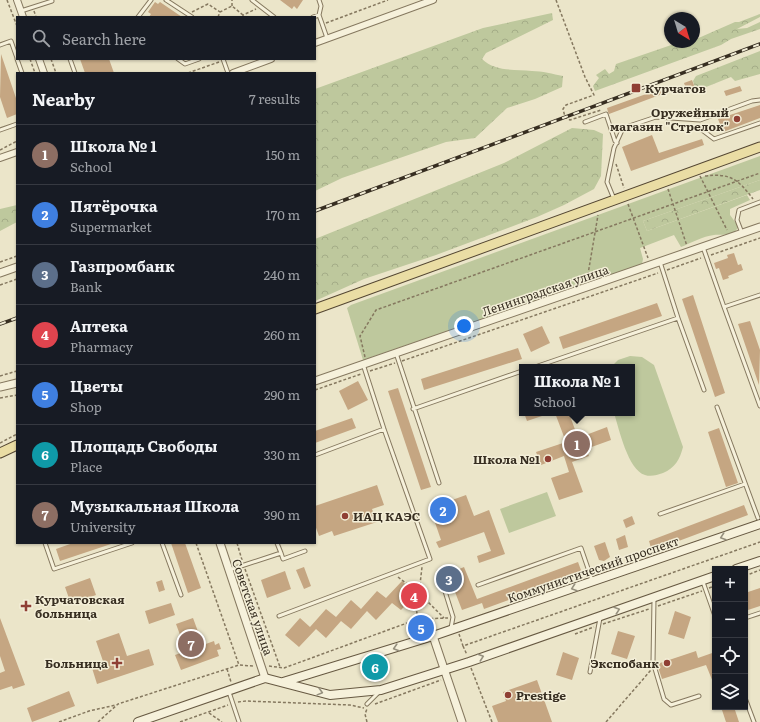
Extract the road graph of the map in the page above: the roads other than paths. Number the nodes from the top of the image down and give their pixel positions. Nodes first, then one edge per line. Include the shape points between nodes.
1 (17, 0) edge
2 (151, 0) edge
3 (166, 0) edge
4 (252, 0) edge
5 (319, 0) edge
6 (431, 0) edge
7 (52, 1) edge
8 (22, 14) edge
9 (320, 15) junction
10 (139, 16) edge
11 (190, 16) edge
12 (273, 16) edge
13 (316, 16) edge
14 (327, 38) junction
15 (316, 43) edge
16 (0, 45) edge
17 (16, 55) edge
18 (18, 60) edge
19 (39, 60) edge
20 (70, 60) edge
21 (179, 60) edge
22 (195, 60) edge
23 (223, 60) edge
24 (268, 60) edge
25 (22, 72) edge
26 (44, 72) edge
27 (75, 72) edge
28 (228, 72) edge
29 (236, 72) edge
30 (760, 100) edge
31 (585, 122) dead end
32 (760, 123) edge
33 (16, 124) edge
34 (0, 130) edge
35 (702, 130) dead end
36 (617, 142) junction
37 (760, 148) edge
38 (16, 152) edge
39 (0, 158) edge
40 (614, 200) junction
41 (760, 202) edge
42 (760, 227) edge
43 (742, 234) junction
44 (703, 247) junction
45 (660, 262) junction
46 (16, 267) edge
47 (0, 273) edge
48 (760, 295) edge
49 (724, 307) junction
50 (316, 309) edge
51 (678, 318) junction
52 (396, 353) junction
53 (365, 363) junction
54 (544, 364) edge
55 (519, 372) edge
56 (316, 381) edge
57 (16, 383) edge
58 (0, 386) edge
59 (704, 390) dead end
60 (760, 406) edge
61 (717, 407) dead end
62 (413, 409) junction
63 (384, 429) junction
64 (16, 445) edge
65 (0, 453) edge
66 (316, 455) edge
67 (439, 483) dead end
68 (745, 484) junction
69 (660, 514) dead end
70 (759, 521) edge
71 (45, 544) edge
72 (129, 544) edge
73 (162, 544) edge
74 (220, 544) edge
75 (277, 544) edge
76 (305, 551) dead end
77 (281, 553) junction
78 (760, 561) edge
79 (745, 566) edge
80 (229, 570) junction
81 (438, 572) dead end
82 (712, 577) edge
83 (593, 581) junction
84 (702, 581) junction
85 (478, 585) dead end
86 (180, 595) dead end
87 (654, 597) junction
88 (712, 608) edge
89 (760, 613) edge
90 (279, 616) dead end
91 (600, 616) junction
92 (748, 617) edge
93 (451, 630) junction
94 (433, 636) junction
95 (590, 672) dead end
96 (445, 674) junction
97 (265, 678) junction
98 (282, 682) junction
99 (381, 690) junction
100 (228, 691) junction
101 (699, 696) dead end
102 (367, 706) road end
103 (748, 706) edge
104 (138, 722) edge
105 (239, 722) edge
106 (462, 722) edge
107 (754, 722) edge

1 - 8 street
2 - 10 lane
3 - 11 lane
4 - 12 lane
5 - 9 lane
6 - 14 street
7 - 8 lane
9 - 13 lane
9 - 14 lane
14 - 15 street
16 - 17 lane via 11,41
18 - 25 lane
19 - 26 street
20 - 27 lane
21 - 22 lane via 185,64
23 - 28 lane
24 - 29 street
30 - 36 lane via 700,120 656,117 623,128
31 - 36 lane via 606,114
32 - 35 lane via 714,139
33 - 34 lane
36 - 40 lane via 607,182
37 - 40 main road via 699,174
38 - 39 street
40 - 50 main road
41 - 43 lane via 740,210 737,220
42 - 43 street, Ленинградская улица
43 - 44 street, Ленинградская улица
44 - 45 street, Ленинградская улица
44 - 49 lane
45 - 51 lane
45 - 52 street, Ленинградская улица
46 - 47 street
48 - 49 lane
49 - 60 lane
51 - 54 lane
51 - 59 lane
52 - 53 street, Ленинградская улица
52 - 62 lane
53 - 56 street, Ленинградская улица
53 - 63 lane
55 - 62 lane
57 - 58 street
61 - 68 lane
62 - 67 lane
63 - 66 lane
63 - 90 lane via 430,559
64 - 65 main road
68 - 69 lane
68 - 70 lane
70 -> 83 main road, Коммунистический проспект
71 - 72 lane via 54,569
73 - 86 lane
74 - 80 street, Советская улица
75 - 77 lane
76 - 77 lane via 283,559
77 - 80 lane
78 - 79 main road
80 - 97 street, Советская улица
81 - 93 lane via 453,617
82 - 84 main road
83 - 85 lane via 581,548
83 -> 93 main road, Коммунистический проспект
84 - 87 main road
84 - 88 lane
91 -> 87 main road
87 - 101 lane via 653,662 664,699 672,705
89 - 92 lane
91 - 95 lane
96 -> 91 main road
93 - 94 main road, Коммунистический проспект
94 - 96 street
94 -> 98 main road, Коммунистический проспект
96 - 99 main road
96 - 106 street
97 - 98 main road
97 - 100 main road
98 -> 99 main road via 330,695
99 - 102 lane
100 - 104 main road
100 - 105 lane
103 - 107 lane

